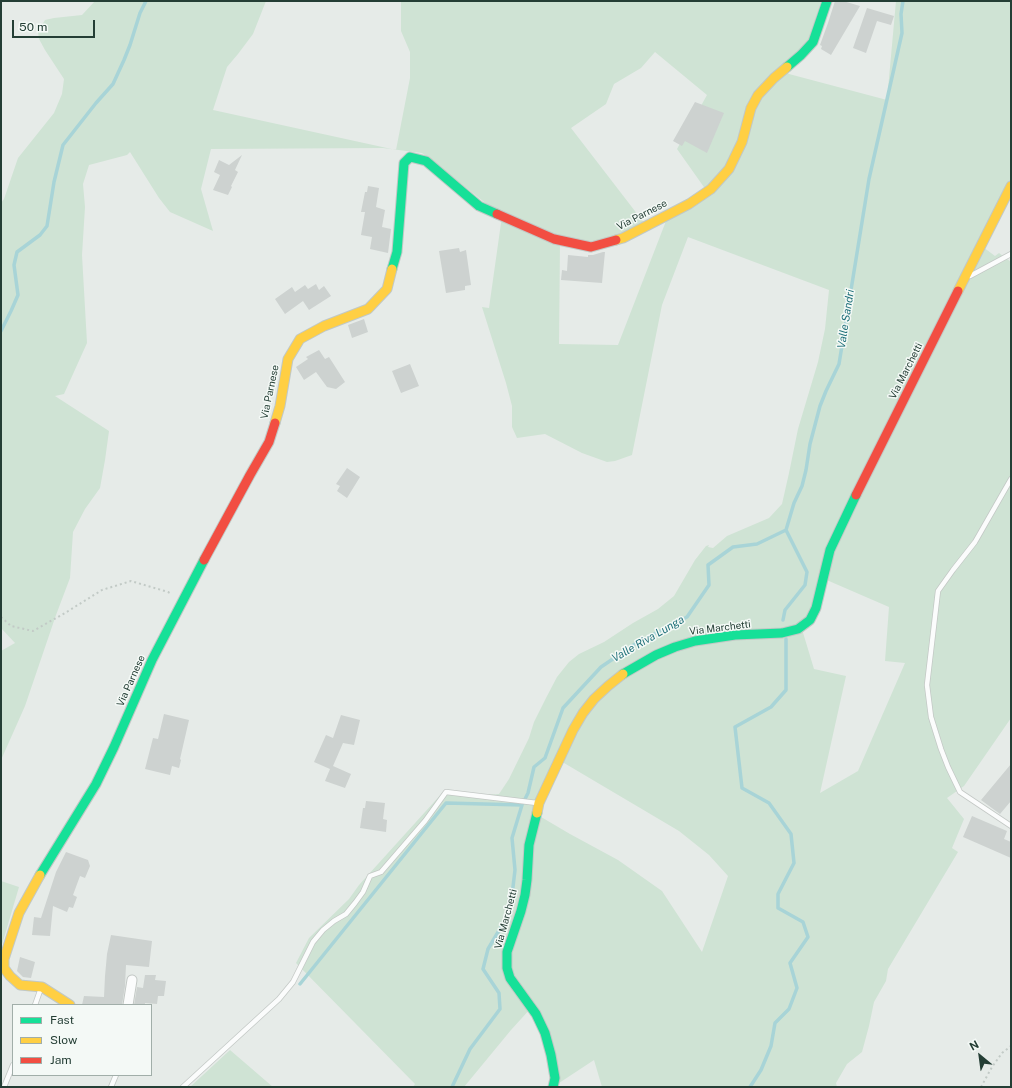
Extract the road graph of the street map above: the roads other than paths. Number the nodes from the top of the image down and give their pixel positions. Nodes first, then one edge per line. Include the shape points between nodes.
1 (827, 1) edge
2 (1011, 186) edge
3 (1011, 254) edge
4 (964, 280) junction
5 (1011, 479) edge
6 (539, 803) junction
7 (1011, 826) edge
8 (132, 980) dead end
9 (42, 987) junction
10 (35, 1004) edge
11 (68, 1004) edge
12 (128, 1004) edge
13 (12, 1067) edge
14 (116, 1076) edge
15 (4, 1087) edge
16 (111, 1087) edge
17 (183, 1087) edge
18 (553, 1087) edge

1 - 9 street, Via Parnese via 813,42 758,95 751,108 742,142 729,169 711,189 689,204 623,238 591,247 554,240 479,206 426,161 410,157 404,163 397,252 387,289 368,309 324,326 300,339 288,359 280,406 269,442 152,660 96,784 19,913 8,943 4,968 20,985
2 - 4 street, Via Marchetti
3 - 4 lane
4 - 6 street, Via Marchetti via 838,532 830,550 816,608 810,620 798,630 782,633 735,635 695,641 656,655 625,673 598,694 583,713
5 - 7 lane via 975,542 938,591 928,685 931,717 941,750 960,792
6 - 17 lane via 446,792 381,872 370,876 363,892 346,914 323,930 313,942 293,982 279,999
6 - 18 street, Via Marchetti via 529,845 525,895 507,952 507,968 510,978 536,1014 545,1033 551,1055
8 - 12 street
9 - 10 lane
9 - 11 street, Via Parnese
13 - 15 lane
14 - 16 lane

